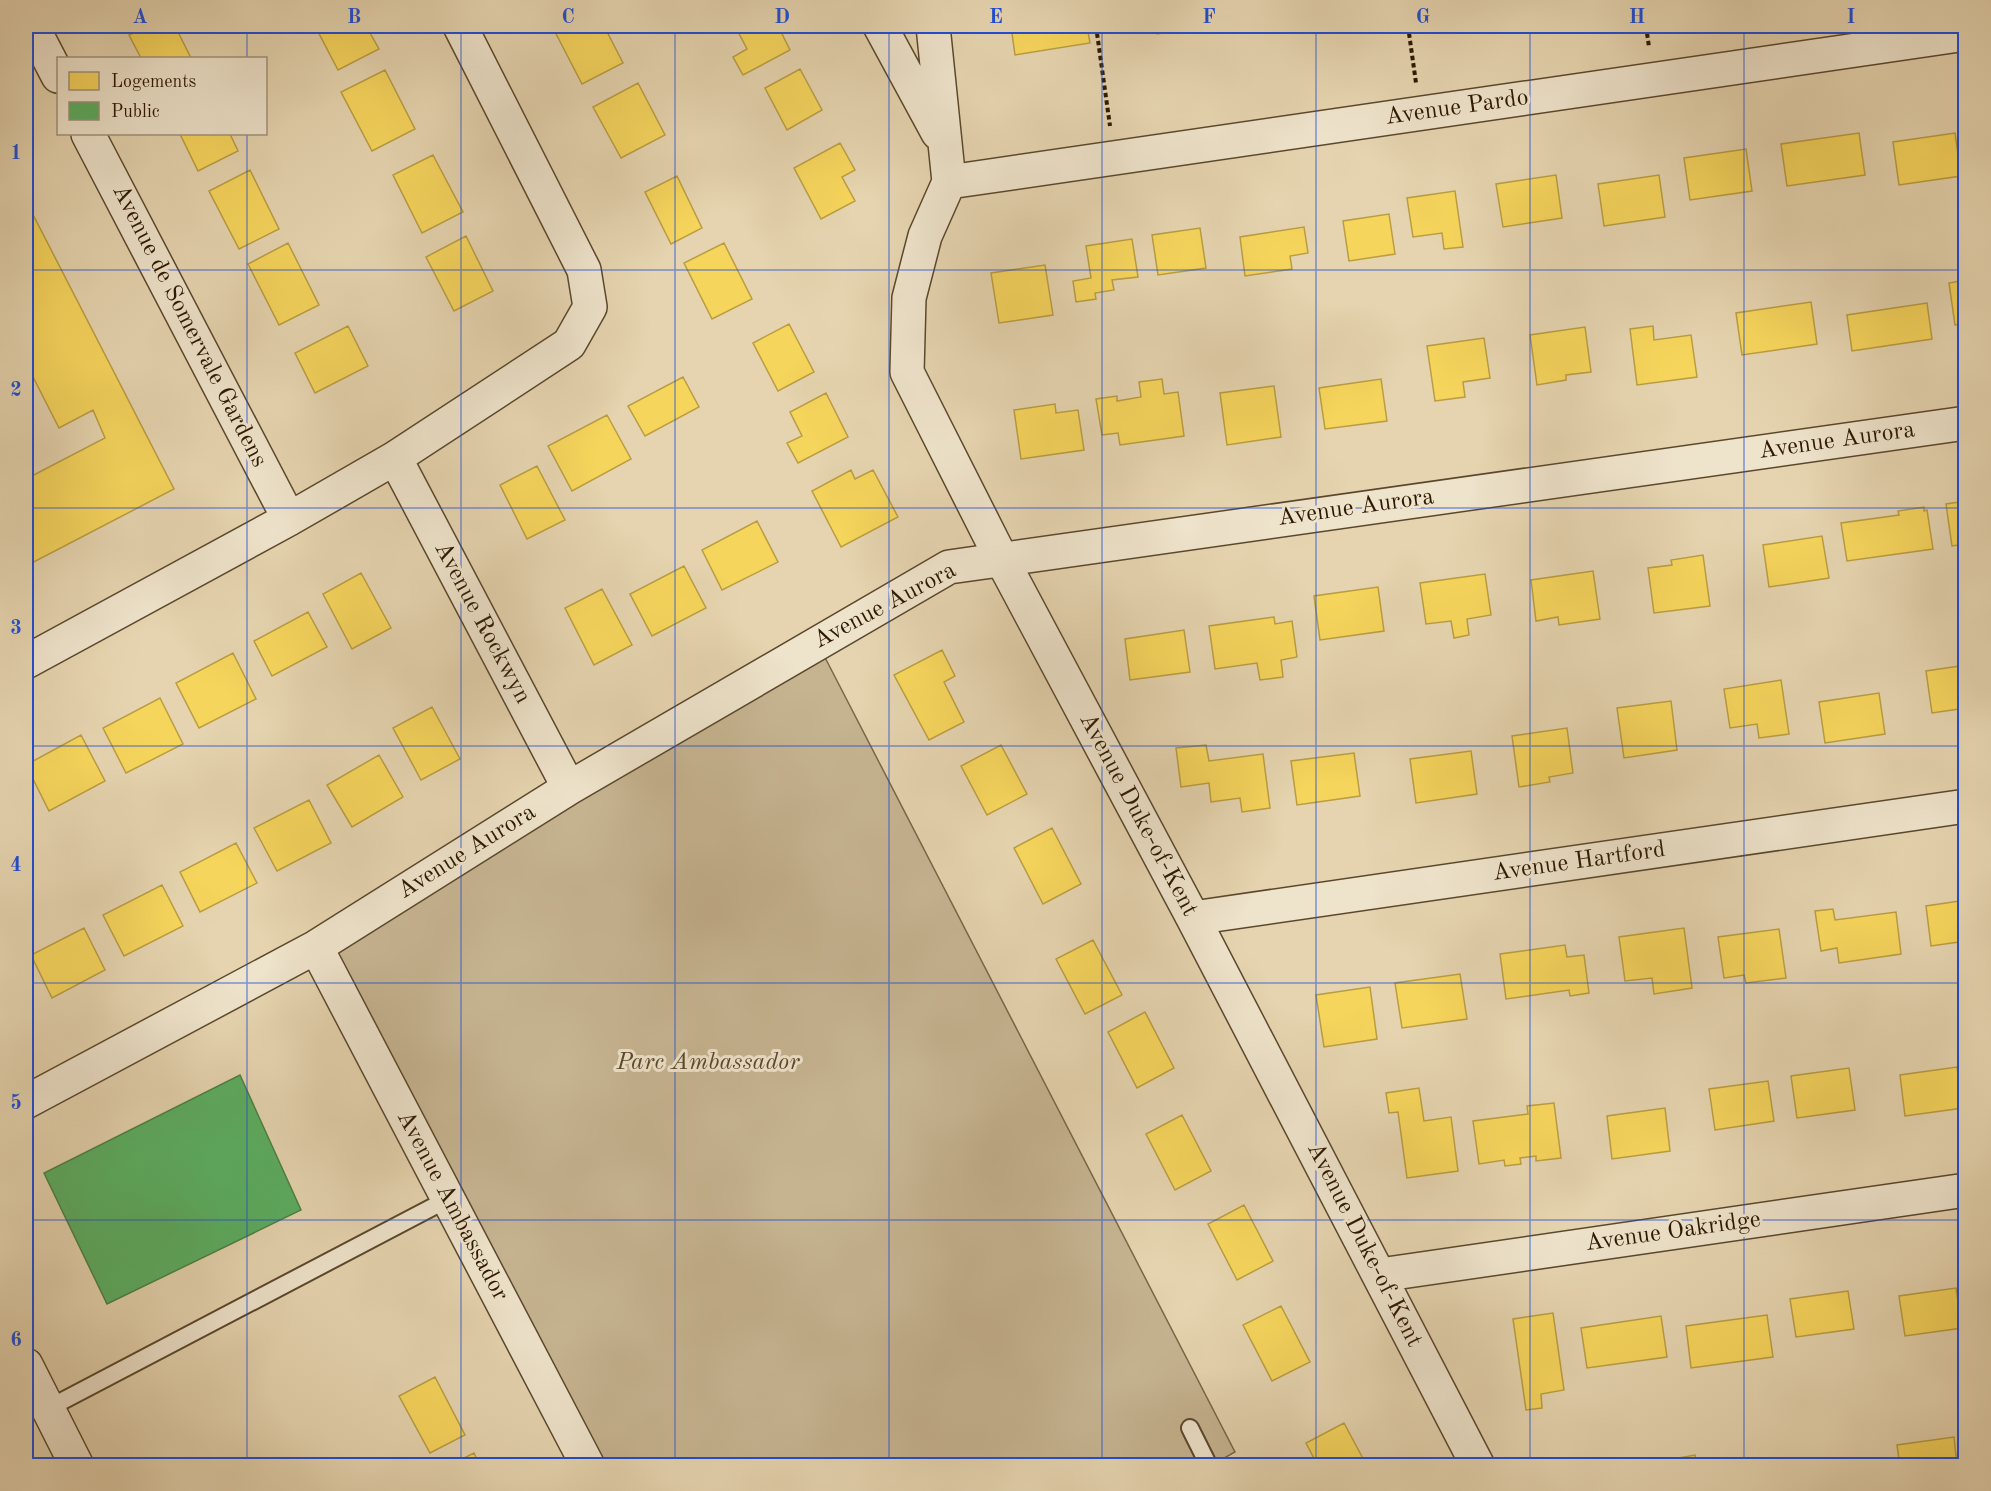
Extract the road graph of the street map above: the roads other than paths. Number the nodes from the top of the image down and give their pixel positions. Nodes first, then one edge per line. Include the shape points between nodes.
1 (32, 26) edge
2 (460, 26) edge
3 (880, 26) edge
4 (933, 26) edge
5 (1965, 34) edge
6 (57, 74) edge
7 (89, 135) edge
8 (945, 146) junction
9 (949, 182) junction
10 (1965, 423) edge
11 (395, 458) junction
12 (289, 519) junction
13 (1001, 558) junction
14 (26, 662) edge
15 (569, 788) junction
16 (1965, 806) edge
17 (1193, 918) junction
18 (316, 947) junction
19 (26, 1102) edge
20 (1965, 1190) edge
21 (448, 1199) junction
22 (1380, 1275) junction
23 (26, 1365) edge
24 (47, 1408) junction
25 (1190, 1428) dead end
26 (77, 1466) edge
27 (588, 1466) edge
28 (1209, 1466) edge
29 (1478, 1466) edge

1 - 6 street
2 - 11 street via 584,270 590,307 569,344
3 - 8 street, Avenue Duke-of-Kent
4 - 8 street, Avenue Duke-of-Kent
5 - 9 street, Avenue Pardo
7 - 12 street, Avenue de Somervale Gardens
8 - 9 street, Avenue Duke-of-Kent
9 - 13 street, Avenue Duke-of-Kent via 926,236 909,298 907,372
10 - 13 street, Avenue Aurora
11 - 12 street
11 - 15 street, Avenue Rockwyn
12 - 14 street
13 - 15 street, Avenue Aurora via 949,567
13 - 17 street, Avenue Duke-of-Kent
15 - 18 street, Avenue Aurora
16 - 17 street, Avenue Hartford
17 - 22 street, Avenue Duke-of-Kent
18 - 19 street, Avenue Aurora
18 - 21 street, Avenue Ambassador
20 - 22 street, Avenue Oakridge
21 - 24 lane
21 - 27 street, Avenue Ambassador
22 - 29 street, Avenue Duke-of-Kent
23 - 24 street
24 - 26 street
25 - 28 lane

